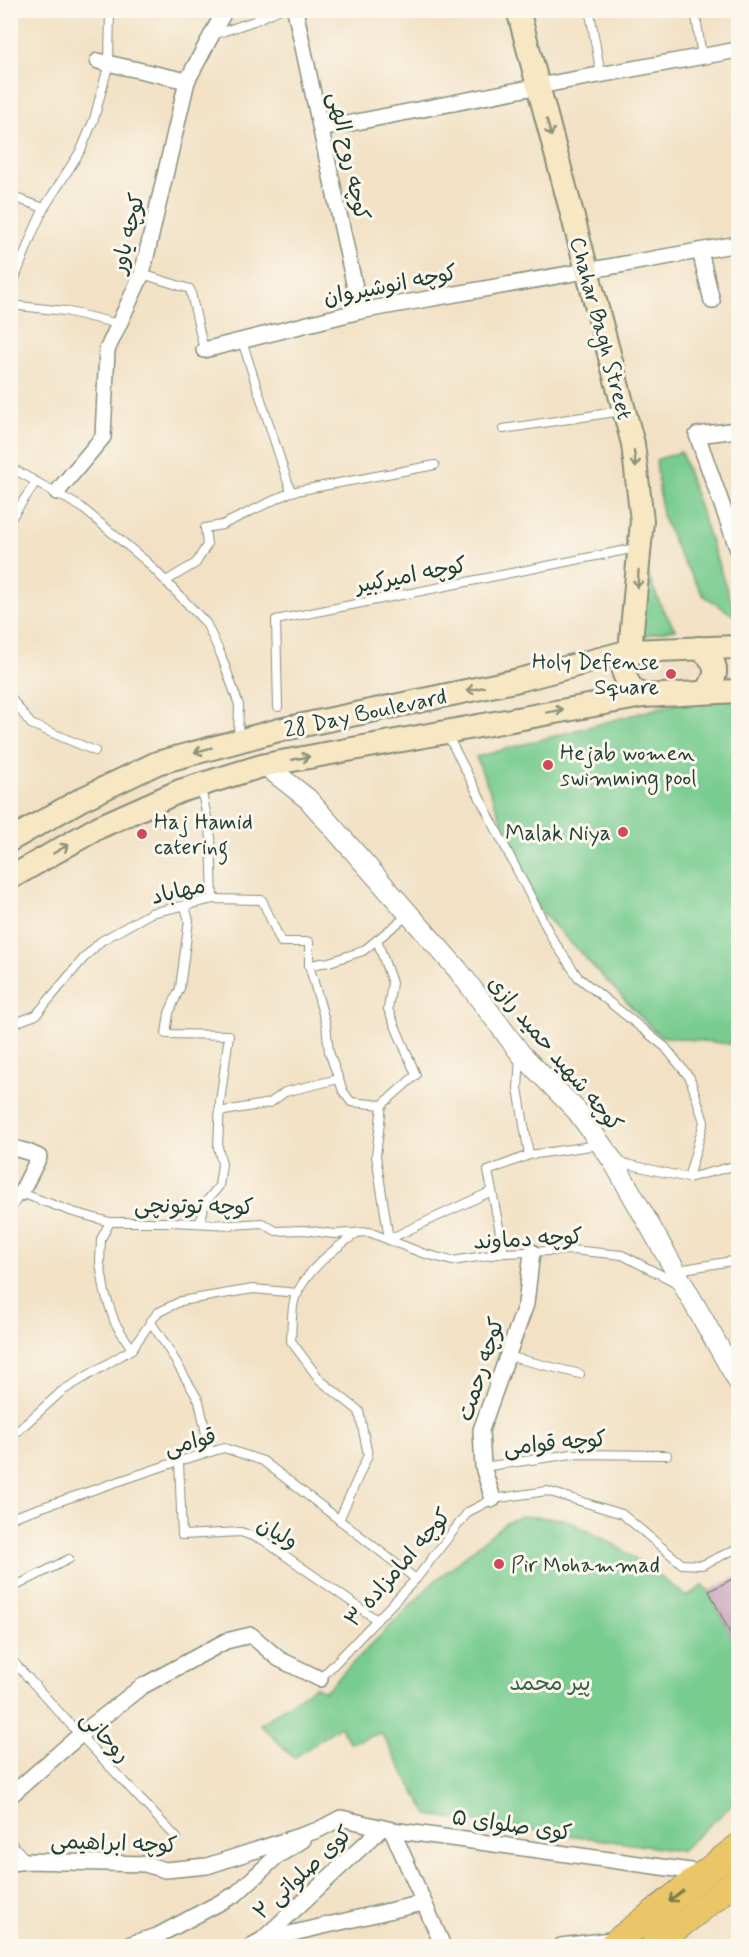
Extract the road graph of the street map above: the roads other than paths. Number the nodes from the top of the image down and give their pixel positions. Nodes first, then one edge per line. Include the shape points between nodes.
1 (110, 10) edge
2 (225, 10) edge
3 (278, 10) edge
4 (295, 10) edge
5 (518, 10) edge
6 (695, 10) edge
7 (590, 13) dead end
8 (211, 36) junction
9 (738, 50) edge
10 (702, 57) junction
11 (103, 62) junction
12 (601, 75) junction
13 (187, 81) junction
14 (538, 87) junction
15 (321, 129) junction
16 (10, 196) edge
17 (44, 208) junction
18 (738, 244) edge
19 (700, 251) junction
20 (586, 271) junction
21 (142, 274) junction
22 (10, 291) edge
23 (712, 301) dead end
24 (10, 305) edge
25 (360, 311) junction
26 (119, 324) junction
27 (242, 341) junction
28 (204, 350) joint
29 (624, 410) junction
30 (503, 429) dead end
31 (738, 430) edge
32 (435, 465) dead end
33 (10, 467) edge
34 (36, 482) junction
35 (57, 492) junction
36 (291, 492) junction
37 (10, 520) edge
38 (640, 547) junction
39 (738, 550) edge
40 (166, 581) junction
41 (738, 647) edge
42 (699, 648) junction
43 (630, 651) junction
44 (519, 680) junction
45 (706, 692) junction
46 (738, 692) edge
47 (643, 696) junction
48 (10, 697) edge
49 (278, 707) dead end
50 (527, 716) junction
51 (446, 731) junction
52 (238, 741) junction
53 (95, 751) dead end
54 (265, 765) junction
55 (201, 785) junction
56 (10, 840) edge
57 (10, 878) edge
58 (213, 899) junction
59 (185, 907) junction
60 (409, 915) junction
61 (377, 940) junction
62 (309, 965) junction
63 (10, 1025) edge
64 (521, 1054) junction
65 (339, 1079) junction
66 (382, 1106) junction
67 (219, 1112) junction
68 (602, 1145) junction
69 (10, 1147) edge
70 (529, 1155) junction
71 (613, 1161) junction
72 (738, 1165) edge
73 (688, 1178) junction
74 (492, 1191) junction
75 (21, 1193) junction
76 (10, 1210) edge
77 (110, 1222) junction
78 (200, 1223) junction
79 (369, 1232) joint
80 (358, 1233) junction
81 (388, 1239) junction
82 (504, 1252) junction
83 (532, 1252) junction
84 (738, 1260) edge
85 (682, 1279) junction
86 (298, 1293) junction
87 (150, 1321) junction
88 (132, 1349) junction
89 (507, 1356) junction
90 (580, 1374) dead end
91 (738, 1378) edge
92 (10, 1438) edge
93 (210, 1452) junction
94 (667, 1455) dead end
95 (179, 1461) junction
96 (483, 1467) junction
97 (493, 1499) junction
98 (10, 1518) edge
99 (339, 1520) junction
100 (738, 1548) edge
101 (69, 1559) dead end
102 (416, 1579) junction
103 (10, 1589) edge
104 (377, 1620) junction
105 (10, 1658) edge
106 (320, 1679) joint
107 (80, 1735) junction
108 (10, 1796) edge
109 (387, 1829) junction
110 (318, 1830) junction
111 (177, 1838) dead end
112 (10, 1842) edge
113 (738, 1847) edge
114 (28, 1861) junction
115 (10, 1863) edge
116 (705, 1874) junction
117 (734, 1886) edge
118 (423, 1903) junction
119 (257, 1943) edge
120 (615, 1943) edge
121 (124, 1947) edge
122 (443, 1947) edge
123 (561, 1947) edge
124 (653, 1947) edge

1 - 11 lane
2 - 8 street, کوچه یاور
3 - 8 lane
4 - 15 street, کوچه روح الهی
5 - 14 main road, Chahar Bagh Street
6 - 10 lane
7 - 12 lane
8 - 13 street, کوچه یاور
9 - 10 street
10 - 12 street
11 - 13 street
11 - 17 lane via 94,119 81,150
12 - 14 street
13 - 21 street, کوچه یاور
14 - 15 street
14 -> 20 main road, Chahar Bagh Street
15 - 25 street, کوچه روح الهی
16 - 17 lane
17 - 22 lane
18 - 19 street, کوچه انوشیروان
19 - 20 street, کوچه انوشیروان
19 - 23 street
20 - 25 street, کوچه انوشیروان
20 - 29 main road, Chahar Bagh Street
21 - 26 street, کوچه یاور
21 - 28 lane via 190,289
24 - 26 lane via 65,311
25 - 27 street, کوچه انوشیروان
26 - 35 street, کوچه یاور via 107,350 103,437
27 - 28 street, کوچه انوشیروان
27 - 36 lane
29 - 30 lane
29 -> 38 main road, Chahar Bagh Street via 633,444 642,521
31 - 39 street via 697,435
32 - 36 lane
33 - 34 lane
34 - 35 lane
34 - 37 lane
35 - 40 lane via 81,507
36 - 40 lane via 222,525 206,528 207,545 196,562
38 -> 43 main road, Chahar Bagh Street
38 - 49 lane, کوچه امیرکبیر via 276,620
40 - 52 lane via 206,623 221,655 239,705
41 - 42 main road, 28 Day Boulevard
42 - 43 main road, 28 Day Boulevard
42 - 45 main road via 708,654 716,673
43 - 44 main road, 28 Day Boulevard
43 - 47 main road, Chahar Bagh Street via 624,674 631,688
44 - 50 main road
44 -> 52 main road, 28 Day Boulevard
45 - 46 main road, 28 Day Boulevard
45 - 47 main road, 28 Day Boulevard
50 -> 47 main road, 28 Day Boulevard
48 - 53 lane via 31,724
50 - 51 main road, 28 Day Boulevard
54 -> 51 main road, 28 Day Boulevard
51 - 73 lane via 553,940 578,977 666,1047 690,1078 704,1122
52 -> 56 main road, 28 Day Boulevard via 157,763
54 - 55 main road, 28 Day Boulevard
54 - 60 street, کوچه شهید حمید رازی via 308,800
57 -> 55 main road, 28 Day Boulevard via 99,827
55 - 58 lane via 211,837
58 - 59 lane, مهاباد
58 - 62 lane, مهاباد via 262,900 281,942 309,942
59 - 63 lane, مهاباد via 151,913 101,941 36,1015
59 - 67 lane via 189,920 180,988 169,1013 166,1034 229,1035
60 - 61 lane
60 - 64 street, کوچه شهید حمید رازی via 458,970
61 - 62 lane via 363,951
61 - 66 lane via 392,983 388,1009 416,1075
62 - 65 lane
64 - 68 street, کوچه شهید حمید رازی via 577,1111
64 - 70 lane via 518,1088
65 - 66 lane via 351,1102
65 - 67 lane via 285,1092 270,1103
66 - 81 lane via 376,1156
67 - 78 lane via 219,1186 205,1203
68 - 70 lane
68 - 71 street, کوچه شهید حمید رازی
69 - 75 street via 39,1157
70 - 74 lane via 488,1171
71 - 73 lane
71 - 85 street, کوچه شهید حمید رازی
72 - 73 lane
74 - 81 lane
74 - 82 lane
75 - 76 lane
75 - 77 lane, کوچه توتونچی
77 - 78 lane, کوچه توتونچی
77 - 88 lane via 101,1239 105,1293 115,1323
78 - 80 lane, کوچه توتونچی via 262,1223 276,1231
79 - 80 lane, کوچه توتونچی
79 - 81 lane, کوچه دماوند
80 - 86 lane via 332,1251
81 - 82 lane, کوچه دماوند via 452,1261
82 - 83 lane, کوچه دماوند
83 - 85 lane, کوچه دماوند via 572,1250 622,1255
83 - 89 street, کوچه رحمت via 526,1304
84 - 85 lane
85 - 91 street, کوچه شهید حمید رازی
86 - 87 lane via 253,1289 181,1301
86 - 99 lane via 294,1299 291,1341 320,1380 359,1411 368,1455
87 - 88 lane
87 - 93 lane via 199,1401
88 - 92 lane via 62,1391
89 - 90 lane
89 - 96 street, کوچه رحمت via 481,1430
93 - 95 lane, قوامی
93 - 99 lane, قوامی via 224,1448 263,1461
94 - 96 lane, کوچه قوامی via 572,1454
95 - 98 lane, قوامی
95 - 104 lane, ولیان via 182,1535 241,1532 263,1539
96 - 97 street, کوچه رحمت
97 - 100 lane, کوچه امامزاده ۳ via 547,1491 622,1514 682,1564 702,1565
97 - 102 lane, کوچه امامزاده ۳ via 468,1512
99 - 102 lane, قوامی
101 - 103 lane
102 - 104 lane, کوچه امامزاده ۳
104 - 106 lane, کوچه امامزاده ۳
105 - 107 lane, روحانی
106 - 107 street via 279,1659 251,1635 226,1641 141,1688
107 - 108 street
107 - 111 lane, روحانی
109 - 110 street, کوی صلوای ۵ via 341,1818
109 - 116 street, کوی صلوای ۵
109 - 118 street
109 - 119 street, کوی صلواتی ۲
110 - 114 street, کوچه ابراهیمی via 207,1866 165,1870 145,1864
110 - 121 street via 276,1857 236,1894 157,1936
112 - 114 lane
113 - 116 main road
114 - 115 street, کوچه ابراهیمی
116 -> 120 main road
117 - 124 main road
118 - 119 street
118 - 122 street
120 - 123 street

